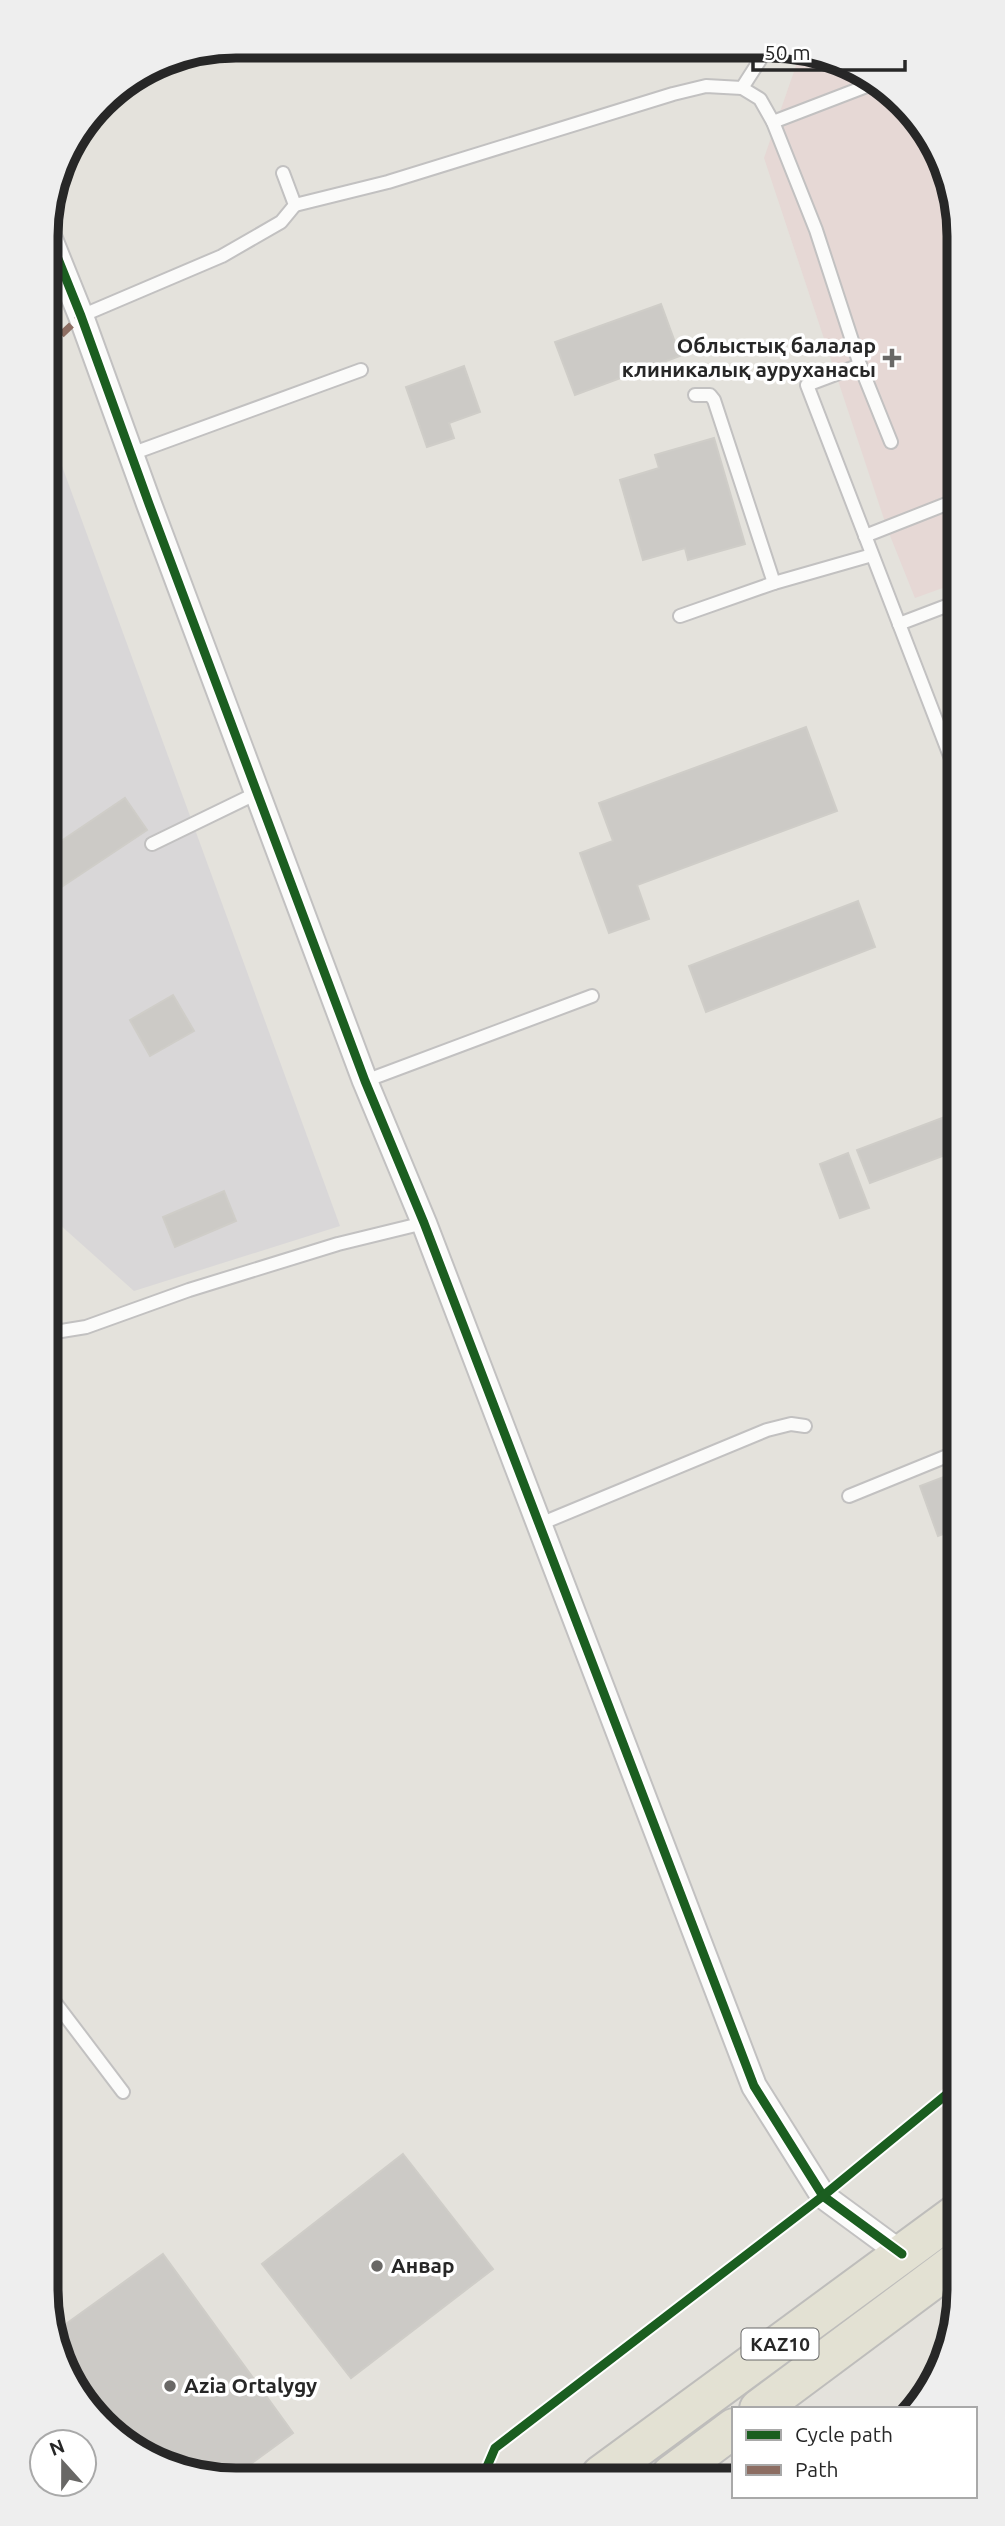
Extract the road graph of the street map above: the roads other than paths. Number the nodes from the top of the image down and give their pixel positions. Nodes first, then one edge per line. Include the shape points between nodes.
1 (761, 58) edge
2 (865, 86) edge
3 (742, 88) junction
4 (773, 122) junction
5 (284, 173) dead end
6 (295, 205) junction
7 (58, 259) edge
8 (81, 316) junction
9 (860, 365) junction
10 (361, 370) dead end
11 (695, 395) dead end
12 (891, 442) dead end
13 (131, 454) junction
14 (947, 504) edge
15 (865, 536) junction
16 (872, 555) junction
17 (774, 583) junction
18 (947, 606) edge
19 (680, 617) dead end
20 (899, 624) junction
21 (947, 748) edge
22 (257, 793) junction
23 (152, 844) dead end
24 (592, 996) dead end
25 (365, 1081) junction
26 (424, 1223) junction
27 (58, 1332) edge
28 (805, 1426) dead end
29 (947, 1456) edge
30 (849, 1496) dead end
31 (540, 1524) junction
32 (58, 2006) edge
33 (123, 2092) dead end
34 (947, 2221) edge
35 (902, 2254) junction
36 (947, 2269) edge
37 (774, 2405) edge
38 (732, 2429) edge
39 (611, 2468) edge
40 (680, 2468) edge

1 - 3 lane
2 - 4 lane
3 - 4 lane via 760,99
3 - 6 lane via 706,86 674,94 388,182
4 - 9 lane via 816,230
5 - 6 lane
6 - 8 lane via 281,222 222,256
7 - 8 street
8 - 13 street
9 - 12 lane
9 - 15 lane via 807,385
10 - 13 lane
11 - 17 lane via 710,395 714,400
13 - 22 street
14 - 15 lane
15 - 16 lane
16 - 17 lane
16 - 20 lane
17 - 19 lane
18 - 20 lane
20 - 21 lane
22 - 23 lane
22 - 25 street
24 - 25 lane
25 - 26 street
26 - 27 lane via 338,1244 86,1327
26 - 31 street
28 - 31 lane via 767,1430
29 - 30 lane
31 - 35 street via 754,2086 823,2196
32 - 33 lane
34 - 35 main road, KAZ10
35 - 39 main road, KAZ10
36 - 37 main road, KAZ10
38 - 40 main road

